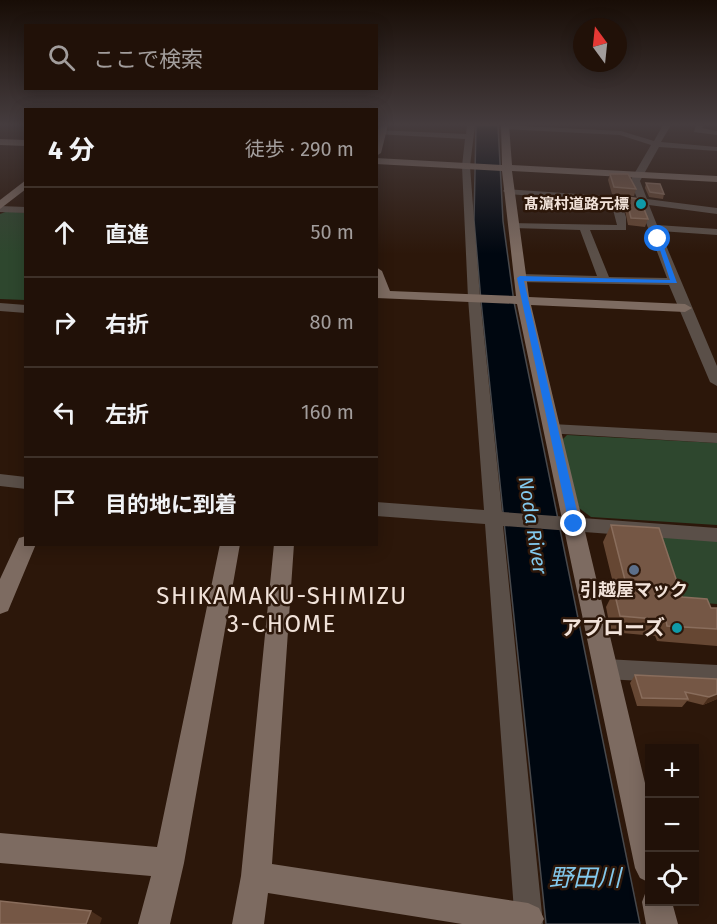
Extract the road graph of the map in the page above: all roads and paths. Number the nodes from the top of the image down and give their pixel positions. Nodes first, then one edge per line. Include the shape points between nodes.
1 (466, 168) edge
2 (506, 168) edge
3 (508, 168) edge
4 (643, 168) edge
5 (639, 175) junction
6 (717, 179) edge
7 (24, 185) edge
8 (508, 191) junction
9 (615, 200) junction
10 (643, 201) junction
11 (0, 208) edge
12 (24, 210) edge
13 (713, 210) edge
14 (513, 225) junction
15 (584, 227) junction
16 (654, 228) junction
17 (717, 231) edge
18 (520, 278) junction
19 (605, 281) junction
20 (674, 282) junction
21 (381, 294) edge
22 (474, 298) junction
23 (524, 300) junction
24 (0, 308) edge
25 (685, 308) junction
26 (24, 309) edge
27 (717, 382) edge
28 (552, 429) junction
29 (717, 438) edge
30 (0, 480) edge
31 (24, 483) edge
32 (378, 509) edge
33 (491, 516) junction
34 (574, 524) junction
35 (717, 535) edge
36 (25, 546) edge
37 (230, 546) edge
38 (284, 546) edge
39 (6, 577) edge
40 (0, 604) edge
41 (605, 669) junction
42 (717, 675) edge
43 (0, 848) edge
44 (646, 852) edge
45 (169, 863) junction
46 (256, 876) junction
47 (658, 906) edge
48 (529, 922) edge
49 (154, 924) edge
50 (248, 924) edge
51 (662, 924) edge

1 - 22 street
2 - 8 street
3 - 5 street
4 - 5 street
5 - 6 street
5 - 10 street via 635,181
7 - 11 street
8 - 9 street
8 - 14 street
9 - 10 street
9 - 15 street via 622,228
10 - 13 street
10 - 16 street
11 - 12 street
13 - 17 street
14 - 15 street
14 - 18 street
15 - 19 street
16 - 17 street
16 - 20 street
18 - 19 street
18 - 23 street
19 - 20 street
20 - 25 street
21 - 22 street
22 - 23 street
22 - 33 street
23 - 25 street
23 - 28 street
24 - 26 street
25 - 27 street
28 - 29 street
28 - 34 street
30 - 31 street
32 - 33 street
33 - 34 street
33 - 48 street
34 - 35 street
34 - 41 street
36 - 39 street
37 - 45 street
38 - 46 street
39 - 40 street
41 - 42 street
41 - 44 street
43 - 45 street
45 - 49 street
46 - 48 street
46 - 50 street
47 - 51 street

